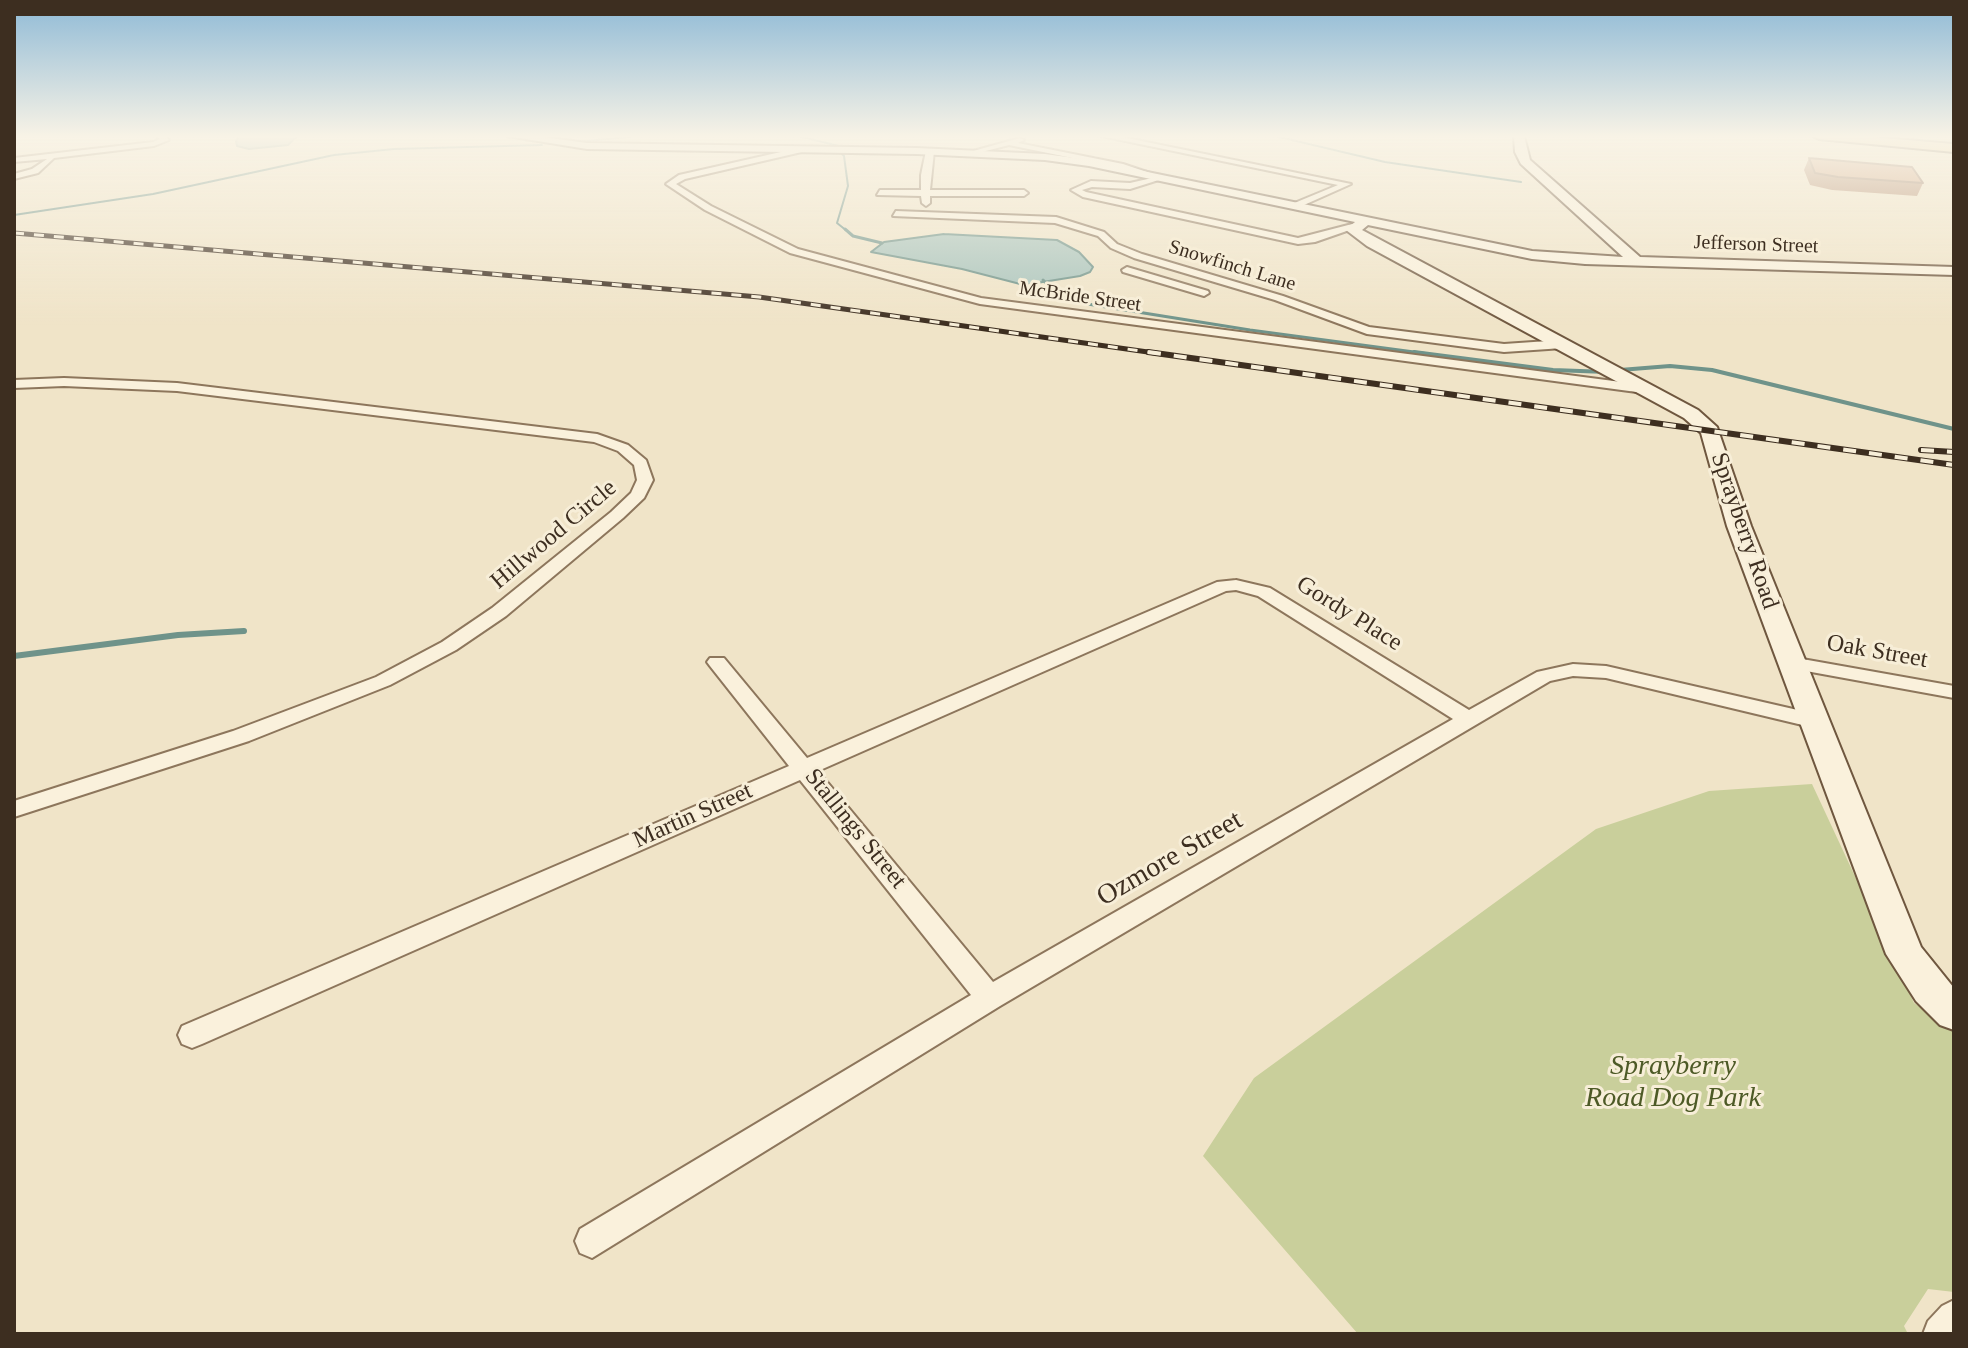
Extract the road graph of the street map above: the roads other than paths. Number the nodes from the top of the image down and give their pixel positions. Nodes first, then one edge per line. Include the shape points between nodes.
1 (694, 199) edge
2 (926, 199) edge
3 (1104, 199) edge
4 (1261, 199) edge
5 (1312, 199) edge
6 (1566, 199) edge
7 (1295, 206) junction
8 (896, 214) dead end
9 (925, 214) junction
10 (1360, 224) junction
11 (1636, 261) junction
12 (1127, 270) dead end
13 (1954, 271) edge
14 (1195, 272) junction
15 (1167, 282) junction
16 (1204, 293) dead end
17 (1563, 344) junction
18 (14, 384) edge
19 (1644, 389) junction
20 (1194, 598) joint
21 (717, 662) dead end
22 (1791, 663) junction
23 (1954, 692) edge
24 (1468, 719) junction
25 (1815, 721) junction
26 (805, 767) junction
27 (14, 809) edge
28 (990, 998) junction
29 (1954, 1013) edge
30 (192, 1035) dead end
31 (592, 1241) dead end
32 (1954, 1318) edge
33 (1941, 1334) edge

1 - 19 street, McBride Street via 794,251 980,301
2 - 9 street
3 - 10 street via 1275,238 1306,241
4 - 7 street, Jefferson Street
5 - 7 street
6 - 11 street
7 - 10 street, Jefferson Street
8 - 9 street, Snowfinch Lane
9 - 14 street, Snowfinch Lane via 1066,223 1101,234 1122,250
10 - 11 street, Jefferson Street via 1532,255
10 - 17 street, Sprayberry Road via 1353,230 1358,235
11 - 13 street, Jefferson Street
12 - 15 street
14 - 15 street
14 - 17 street, Snowfinch Lane via 1367,330 1504,348
15 - 16 street
17 - 19 street, Sprayberry Road
18 - 27 street, Hillwood Circle via 177,387 597,438 623,448 641,463 645,480 617,515 499,612 383,681 241,736
19 - 22 street, Sprayberry Road via 1691,414 1710,431
20 - 24 street, Gordy Place via 1223,586 1264,592
20 - 26 street, Martin Street
21 - 26 street, Stallings Street
22 - 23 street, Oak Street
22 - 25 street, Sprayberry Road
24 - 25 street, Ozmore Street via 1544,676 1588,670
24 - 28 street, Ozmore Street
25 - 29 street, Sprayberry Road via 1905,954
26 - 28 street, Stallings Street
26 - 30 street, Martin Street
28 - 31 street, Ozmore Street
32 - 33 street

